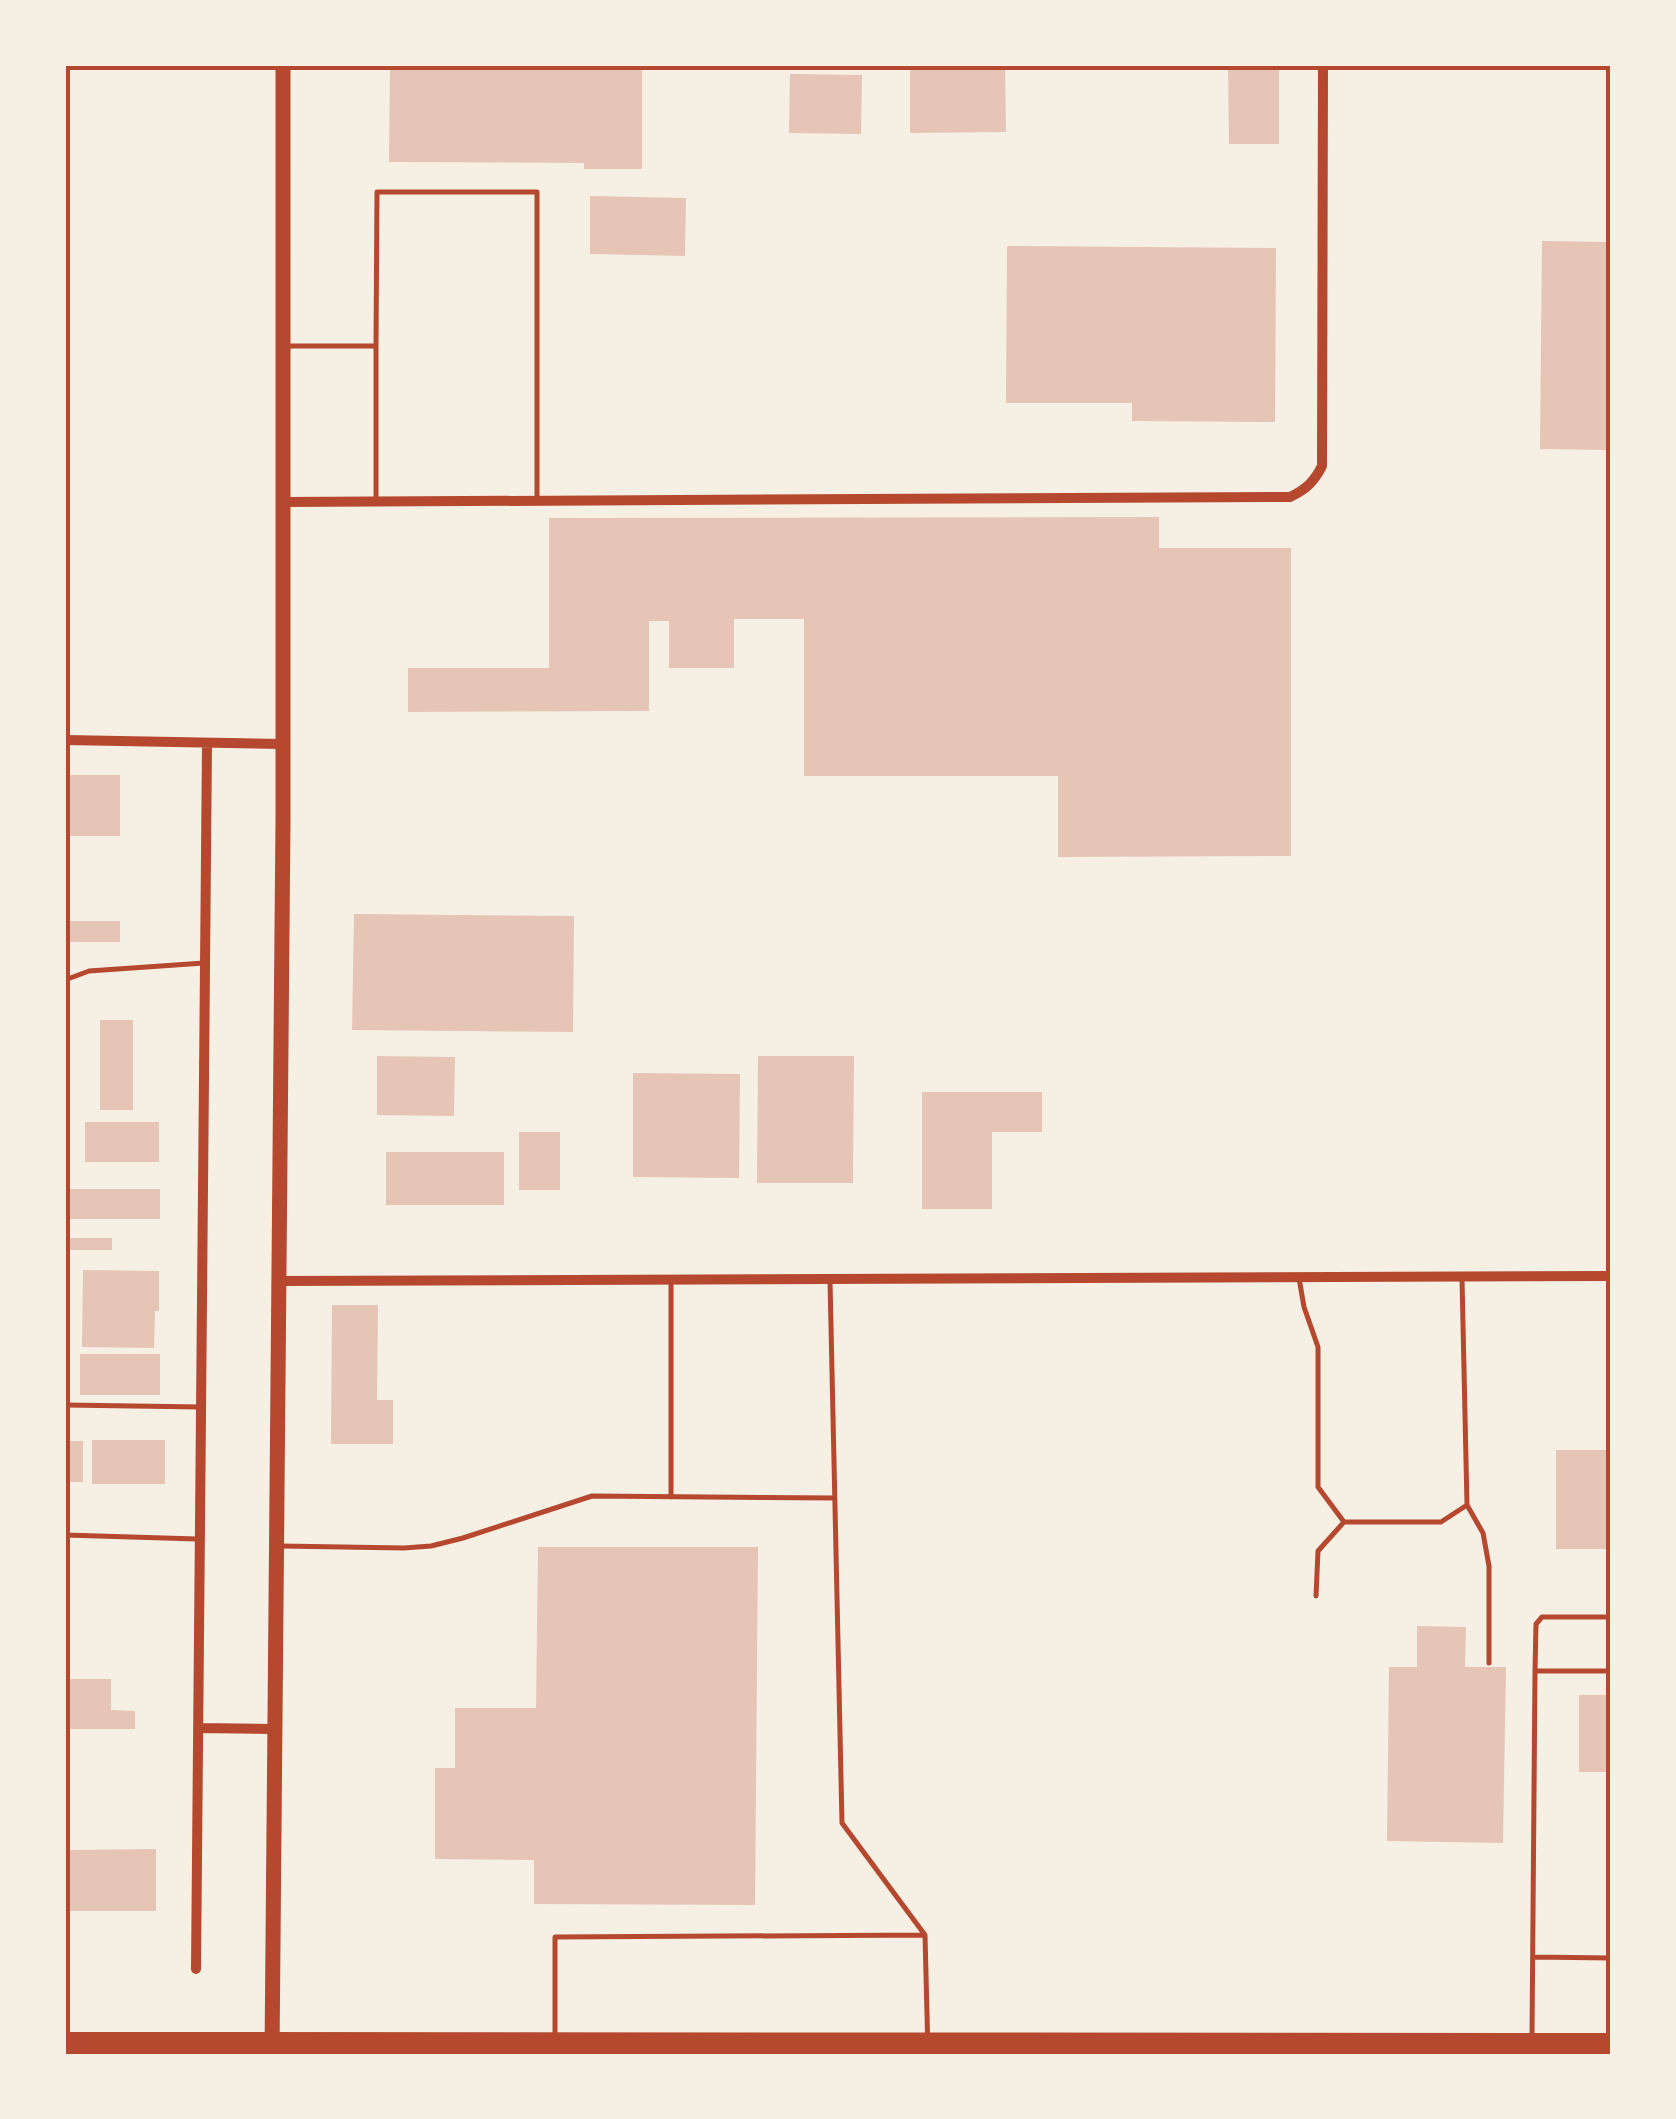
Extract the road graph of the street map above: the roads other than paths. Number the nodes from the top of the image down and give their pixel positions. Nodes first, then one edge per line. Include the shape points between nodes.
1 (282, 65) edge
2 (1323, 65) edge
3 (283, 346) junction
4 (376, 346) junction
5 (537, 500) junction
6 (376, 501) junction
7 (283, 502) junction
8 (65, 740) edge
9 (207, 743) junction
10 (283, 744) junction
11 (204, 963) junction
12 (65, 980) edge
13 (1462, 1276) junction
14 (1611, 1276) edge
15 (830, 1278) junction
16 (1298, 1278) junction
17 (671, 1280) junction
18 (279, 1281) junction
19 (65, 1405) edge
20 (201, 1407) junction
21 (671, 1497) junction
22 (834, 1498) junction
23 (1467, 1505) junction
24 (1344, 1522) junction
25 (65, 1535) edge
26 (200, 1538) junction
27 (276, 1546) junction
28 (1316, 1596) dead end
29 (1611, 1618) edge
30 (1489, 1662) dead end
31 (1535, 1671) junction
32 (1611, 1671) edge
33 (199, 1728) junction
34 (275, 1729) junction
35 (925, 1936) junction
36 (1533, 1957) junction
37 (1611, 1958) edge
38 (196, 1969) dead end
39 (65, 2041) edge
40 (555, 2041) junction
41 (1611, 2042) edge
42 (272, 2048) edge
43 (578, 2048) edge
44 (732, 2048) edge
45 (928, 2048) edge
46 (1532, 2048) edge

1 - 3 main road
2 - 5 street via 1322,466 1304,490 1274,498
3 - 4 lane
3 - 7 main road
4 - 5 lane via 378,192 537,192
4 - 6 lane
5 - 6 street
6 - 7 street
7 - 10 main road
8 - 9 street
9 - 10 street
9 - 11 street
10 - 18 main road
11 - 12 lane via 88,971
11 - 20 street
13 - 14 street
13 - 16 street
13 - 23 lane
15 - 16 street
15 - 17 street
15 - 22 lane
16 - 24 lane via 1318,1347 1318,1487
17 - 18 street
17 - 21 lane
18 - 27 main road
19 - 20 lane
20 - 26 street
21 - 22 lane
21 - 27 lane via 592,1496 432,1546
22 - 35 lane via 842,1824
23 - 24 lane via 1441,1522
23 - 30 lane via 1483,1533 1488,1566
24 - 28 lane via 1318,1551
25 - 26 lane
26 - 33 street
27 - 34 main road
29 - 31 lane via 1542,1617 1536,1624
31 - 32 lane
31 - 36 lane
33 - 34 street
33 - 38 street
34 - 42 main road
35 - 40 lane via 555,1937
35 - 45 lane
36 - 37 lane
36 - 46 lane
39 - 42 main road
40 - 42 main road
40 - 43 main road
41 - 46 main road
43 - 44 main road
44 - 45 main road
45 - 46 main road

